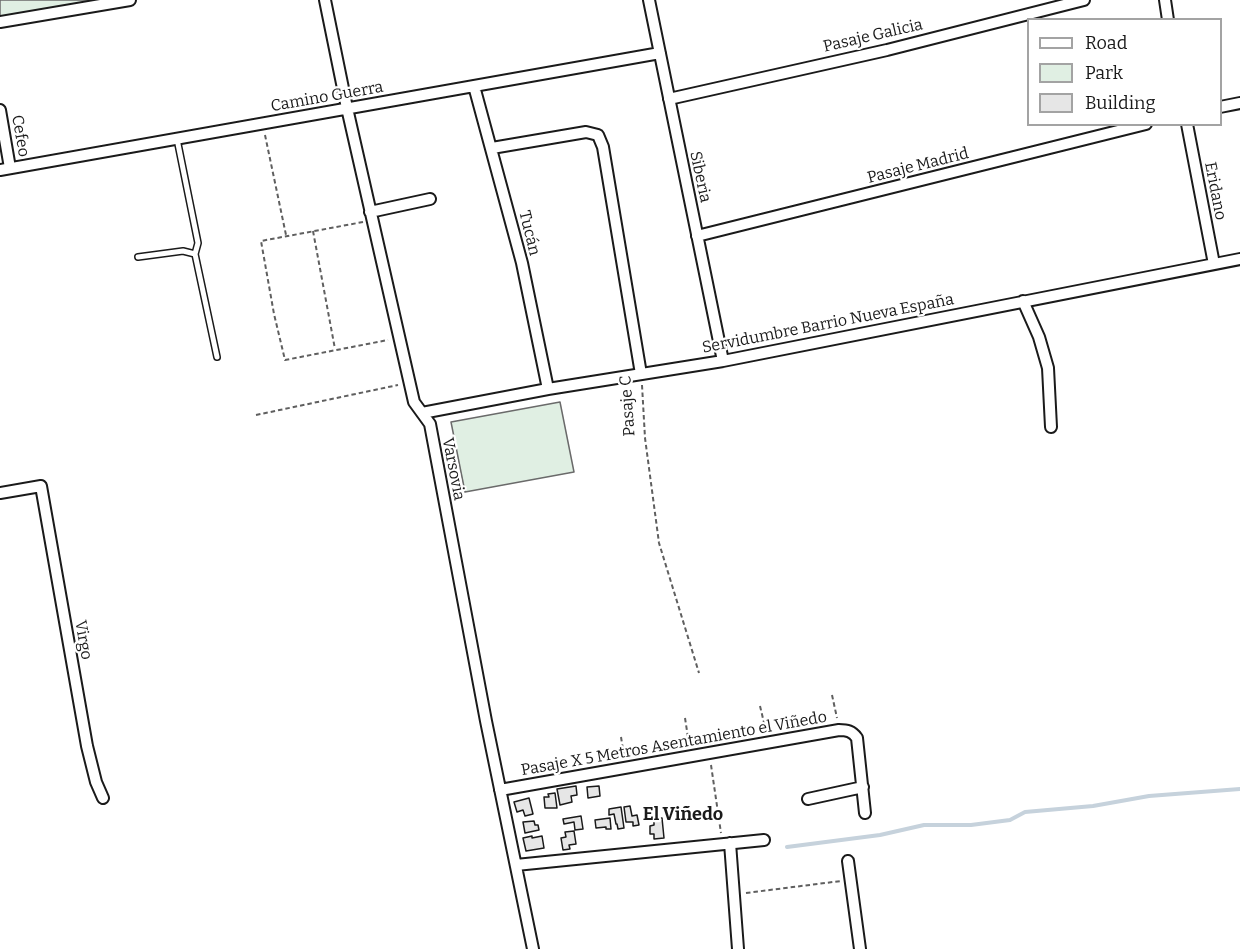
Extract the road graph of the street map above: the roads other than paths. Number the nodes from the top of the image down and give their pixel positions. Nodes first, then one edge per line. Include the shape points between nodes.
1 (130, 0) edge
2 (325, 0) edge
3 (649, 0) edge
4 (1084, 0) edge
5 (1164, 0) edge
6 (1168, 18) edge
7 (0, 22) edge
8 (660, 53) junction
9 (474, 86) junction
10 (669, 99) junction
11 (1240, 103) edge
12 (1222, 107) edge
13 (347, 108) junction
14 (0, 110) edge
15 (1138, 126) edge
16 (1186, 126) edge
17 (177, 139) junction
18 (492, 148) junction
19 (5, 169) edge
20 (430, 199) dead end
21 (371, 216) junction
22 (697, 236) junction
23 (195, 254) junction
24 (138, 257) dead end
25 (1240, 259) edge
26 (1214, 264) junction
27 (1023, 301) junction
28 (217, 357) dead end
29 (723, 361) junction
30 (641, 374) junction
31 (548, 389) junction
32 (422, 413) junction
33 (1051, 427) dead end
34 (0, 493) edge
35 (862, 788) junction
36 (500, 790) junction
37 (104, 798) dead end
38 (808, 799) dead end
39 (865, 813) dead end
40 (764, 840) dead end
41 (726, 844) junction
42 (848, 861) dead end
43 (516, 865) junction
44 (534, 949) edge
45 (738, 949) edge
46 (860, 949) edge

1 - 7 street
2 - 13 street, Varsovia
3 - 8 street, Siberia
4 - 10 street, Pasaje Galicia
5 - 6 street
8 - 9 street, Camino Guerra
8 - 10 street, Siberia
9 - 13 street, Camino Guerra
9 - 18 street, Tucán
10 - 22 street, Siberia
11 - 12 street
13 - 17 street, Camino Guerra
13 - 21 street, Varsovia
14 - 19 street, Cefeo
15 - 22 street, Pasaje Madrid
16 - 26 street, Eridano
17 - 19 street, Camino Guerra
17 - 23 lane via 198,243
18 - 30 street, Pasaje C via 586,132 598,135
18 - 31 street, Tucán via 522,263
20 - 21 street
21 - 32 street, Varsovia via 414,402
22 - 29 street, Siberia
23 - 24 lane via 183,251
23 - 28 lane
25 - 26 street, Servidumbre Barrio Nueva España
26 - 27 street, Servidumbre Barrio Nueva España
27 - 29 street, Servidumbre Barrio Nueva España
27 - 33 street via 1048,368
29 - 30 street, Servidumbre Barrio Nueva España
30 - 31 street, Servidumbre Barrio Nueva España
31 - 32 street, Servidumbre Barrio Nueva España
32 - 36 street, Varsovia via 430,424
34 - 37 street, Virgo via 41,486 87,746
35 - 36 street, Pasaje X 5 Metros Asentamiento el Viñedo via 857,738 847,730 839,730
35 - 38 street
35 - 39 street
36 - 43 street, Varsovia
40 - 41 street
41 - 43 street
41 - 45 street
42 - 46 street
43 - 44 street, Varsovia

